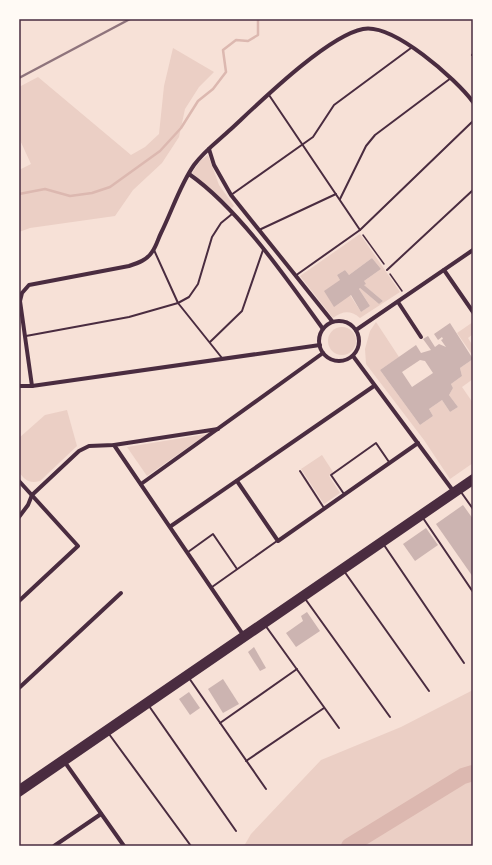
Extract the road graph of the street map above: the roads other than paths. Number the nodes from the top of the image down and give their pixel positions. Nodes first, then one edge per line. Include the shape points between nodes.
1 (412, 47) junction
2 (452, 78) junction
3 (268, 94) junction
4 (473, 102) edge
5 (473, 121) edge
6 (302, 145) junction
7 (209, 149) junction
8 (189, 174) junction
9 (473, 190) edge
10 (336, 194) junction
11 (231, 195) junction
12 (340, 199) junction
13 (232, 214) junction
14 (259, 230) junction
15 (360, 230) junction
16 (154, 250) junction
17 (263, 250) junction
18 (473, 250) edge
19 (387, 270) road end
20 (444, 270) junction
21 (295, 276) junction
22 (398, 302) junction
23 (178, 303) junction
24 (473, 312) edge
25 (332, 321) junction
26 (324, 329) junction
27 (356, 330) junction
28 (25, 336) junction
29 (421, 337) dead end
30 (210, 342) junction
31 (320, 345) junction
32 (323, 353) junction
33 (353, 356) junction
34 (222, 358) junction
35 (19, 386) edge
36 (32, 386) junction
37 (374, 386) junction
38 (218, 429) junction
39 (418, 443) junction
40 (114, 444) junction
41 (390, 463) junction
42 (300, 471) dead end
43 (473, 477) edge
44 (19, 481) edge
45 (237, 481) junction
46 (473, 482) edge
47 (141, 484) junction
48 (456, 491) junction
49 (344, 494) junction
50 (32, 495) junction
51 (324, 508) junction
52 (473, 509) edge
53 (19, 517) edge
54 (422, 517) junction
55 (170, 526) junction
56 (278, 541) junction
57 (383, 544) junction
58 (188, 552) junction
59 (236, 569) junction
60 (343, 571) junction
61 (212, 587) junction
62 (473, 592) edge
63 (121, 593) dead end
64 (304, 598) junction
65 (19, 601) edge
66 (265, 625) junction
67 (244, 636) junction
68 (464, 663) dead end
69 (297, 669) junction
70 (189, 677) junction
71 (19, 688) edge
72 (429, 691) dead end
73 (148, 705) junction
74 (324, 708) junction
75 (390, 717) dead end
76 (220, 723) junction
77 (339, 728) dead end
78 (108, 732) junction
79 (63, 760) junction
80 (246, 760) junction
81 (19, 788) edge
82 (266, 789) dead end
83 (19, 794) edge
84 (101, 814) junction
85 (236, 831) dead end
86 (54, 846) edge
87 (124, 846) edge
88 (191, 846) edge

1 - 2 street
1 - 3 street via 380,31 363,29 322,51
1 - 6 lane via 343,97 331,109 313,137
2 - 4 street
2 - 12 lane via 375,135 366,146
3 - 6 lane
3 - 7 street
5 - 15 lane
6 - 10 lane
6 - 11 lane
7 - 8 street
7 - 11 street via 214,165
8 - 13 street via 205,185
8 - 16 street
9 - 19 lane
10 - 12 lane
10 - 14 lane
11 - 14 street
12 - 15 lane
13 - 17 street
13 - 23 lane via 221,223 212,237 194,292
14 - 21 street
15 - 21 lane
16 - 23 lane
16 - 28 street via 141,262 129,266 29,286 22,293 20,301
17 - 26 street
17 - 30 lane via 242,312
18 - 20 street
20 - 22 street
20 - 24 street
21 - 25 street
22 - 27 street
22 - 29 street
23 - 28 lane via 129,317
23 - 30 lane
25 - 26 street
25 - 27 street via 347,323
26 - 31 street via 320,336
27 - 33 street via 359,342
28 - 36 street
30 - 34 lane
31 - 32 street
31 - 34 street
32 - 33 street via 331,360 340,361
32 - 38 street
33 - 37 street
34 - 36 street
35 - 36 street
37 - 39 street
37 - 45 street
38 - 40 street
38 - 47 street
39 - 41 street
39 - 48 street
40 - 47 street
40 - 50 street via 88,446 79,451
41 - 49 street
41 - 49 lane via 376,443 331,475
42 - 51 lane
43 - 48 main road
44 - 50 street
45 - 55 street
45 - 56 street
46 - 48 main road
47 - 55 street
48 - 52 lane
48 - 54 main road
48 - 67 main road
49 - 51 street
50 - 53 street
50 - 65 street via 78,546
51 - 56 street
54 - 57 main road
54 - 62 lane
55 - 58 street
56 - 59 lane
57 - 60 main road
57 - 68 lane
58 - 59 lane via 213,534
58 - 61 street
59 - 61 lane
60 - 64 main road
60 - 72 lane
61 - 67 street
63 - 71 street
64 - 66 main road
64 - 75 lane
66 - 67 main road
66 - 69 lane
67 - 70 main road
67 - 79 main road
69 - 74 lane
69 - 76 lane
70 - 73 main road
70 - 76 lane
73 - 78 main road
73 - 85 lane
74 - 77 lane
74 - 80 lane
76 - 80 lane
78 - 79 main road
78 - 88 lane
79 - 81 main road
79 - 83 main road
79 - 84 street
80 - 82 lane
84 - 86 street
84 - 87 street

